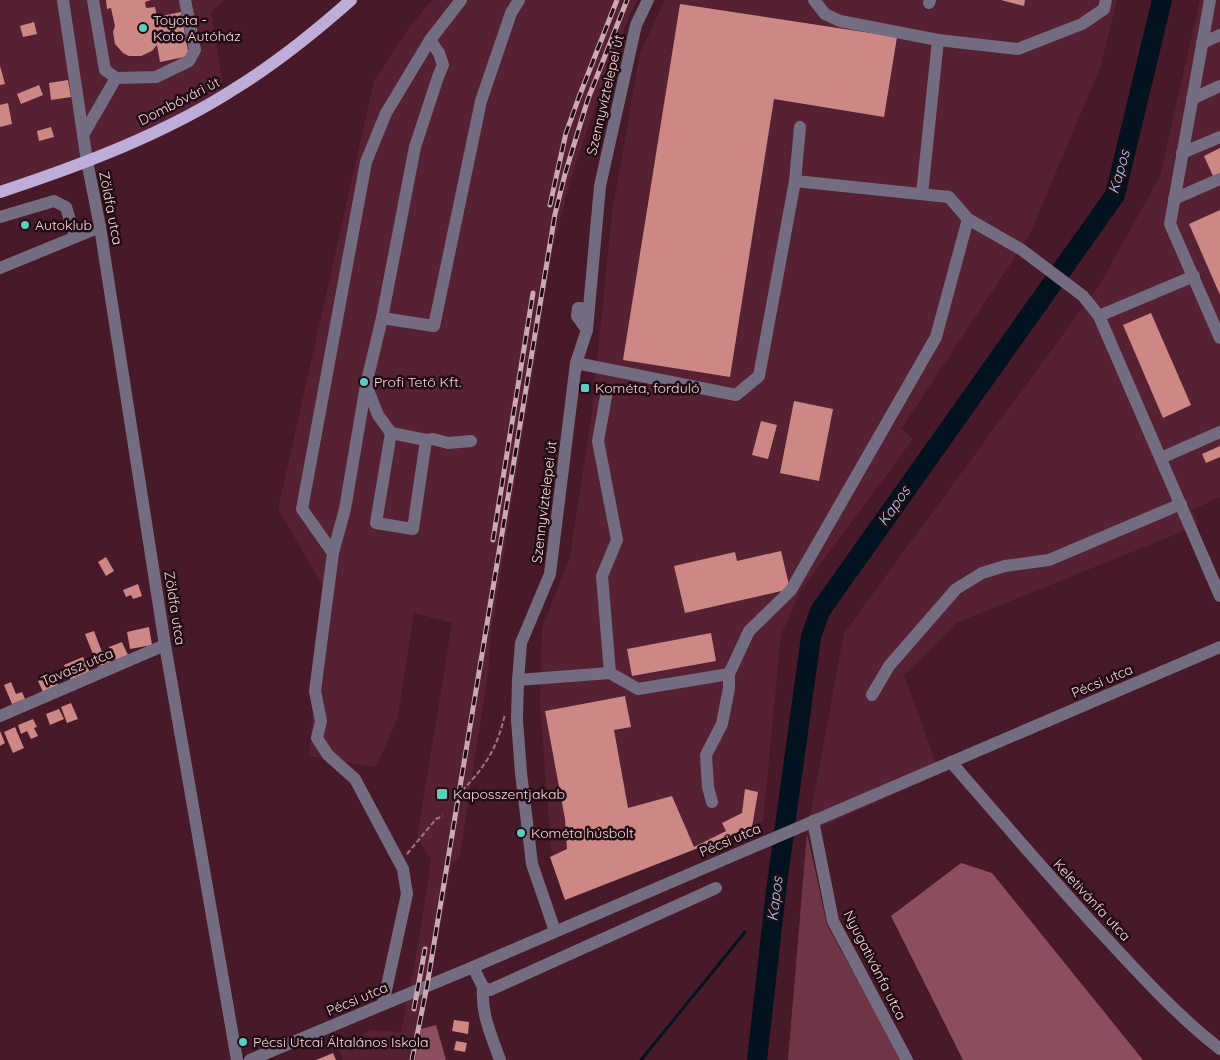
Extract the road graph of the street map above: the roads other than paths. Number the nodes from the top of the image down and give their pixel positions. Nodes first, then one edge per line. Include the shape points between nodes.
1 (63, 0) edge
2 (93, 0) edge
3 (185, 0) edge
4 (350, 0) edge
5 (461, 0) edge
6 (519, 0) edge
7 (648, 0) edge
8 (814, 0) edge
9 (1106, 0) edge
10 (1210, 0) edge
11 (1220, 35) edge
12 (430, 40) junction
13 (938, 40) junction
14 (1202, 43) junction
15 (116, 78) junction
16 (1220, 86) edge
17 (1192, 99) junction
18 (800, 126) dead end
19 (83, 135) junction
20 (1220, 137) edge
21 (1182, 153) junction
22 (86, 161) junction
23 (1220, 179) edge
24 (796, 181) junction
25 (0, 192) edge
26 (922, 194) junction
27 (1174, 199) junction
28 (0, 217) edge
29 (968, 219) junction
30 (100, 227) junction
31 (76, 237) junction
32 (0, 268) edge
33 (1194, 276) junction
34 (1099, 316) junction
35 (382, 318) junction
36 (1220, 338) edge
37 (576, 363) junction
38 (366, 385) junction
39 (607, 391) dead end
40 (1220, 432) edge
41 (391, 433) junction
42 (426, 440) junction
43 (471, 441) dead end
44 (1161, 458) junction
45 (1181, 504) junction
46 (333, 553) junction
47 (1220, 596) edge
48 (165, 645) junction
49 (1220, 647) edge
50 (610, 672) junction
51 (729, 674) junction
52 (518, 680) junction
53 (872, 695) dead end
54 (0, 716) edge
55 (951, 762) junction
56 (712, 802) dead end
57 (807, 824) junction
58 (716, 888) dead end
59 (554, 931) junction
60 (473, 967) junction
61 (482, 988) junction
62 (383, 1004) junction
63 (1220, 1048) edge
64 (237, 1060) edge
65 (250, 1060) edge
66 (500, 1060) edge
67 (908, 1060) edge

1 - 19 street, Zöldfa utca
2 - 15 street via 105,70
3 - 15 street via 195,50 190,61 156,77
4 - 22 main road, Dombóvári út via 294,47 240,86 172,124
5 - 12 street
6 - 35 street via 511,13 481,101 434,326
7 - 37 street, Szennyvíztelepei út via 636,25 600,186 587,324
8 - 13 street via 825,14 840,21
9 - 13 street via 1104,9 1082,24 1018,49
10 - 14 street
11 - 14 street
12 - 35 street via 443,66 415,148
12 - 46 street via 386,113 366,162 302,508
13 - 26 street
14 - 17 street
15 - 19 street
16 - 17 street
17 - 21 street
18 - 24 street
19 - 22 street, Zöldfa utca
20 - 21 street
21 - 27 street
22 - 25 main road, Dombóvári út
22 - 30 street, Zöldfa utca
23 - 27 street
24 - 26 street
24 - 37 street via 759,376 736,395
26 - 29 street via 949,197
27 - 33 street via 1170,224
28 - 31 street via 54,201 66,207
29 - 34 street via 1022,250 1083,296
29 - 51 street via 936,337 791,590 750,631
30 - 31 street
30 - 48 street, Zöldfa utca
31 - 32 street
33 - 34 street
33 - 36 street
34 - 44 street
35 - 38 street
37 - 52 street, Szennyvíztelepei út via 550,574 521,643
38 - 41 street via 378,415
38 - 46 street via 345,509
39 - 50 street via 598,442 617,540 602,576
40 - 44 street
41 - 42 street
41 - 42 street via 376,523 413,529
42 - 43 street via 448,443
44 - 45 street
45 - 47 street
45 - 53 street via 1049,560 982,573 956,589 889,666
46 - 62 street via 315,691 321,721 317,738 328,755 355,779 403,869 407,894
48 - 54 street, Tavasz utca
48 - 64 street, Zöldfa utca
49 - 55 street, Pécsi utca
50 - 51 street via 638,688
50 - 52 street
51 - 56 street via 722,724 706,755
52 - 59 street, Szennyvíztelepei út via 521,773 532,864
55 - 57 street, Pécsi utca
55 - 63 street, Keletivánfa utca via 1048,875 1149,984
57 - 59 street, Pécsi utca
57 - 67 street, Nyugativánfa utca via 832,922
58 - 61 street via 490,990
59 - 60 street, Pécsi utca
60 - 61 street
60 - 62 street, Pécsi utca
61 - 66 street via 484,1017
62 - 65 street, Pécsi utca

